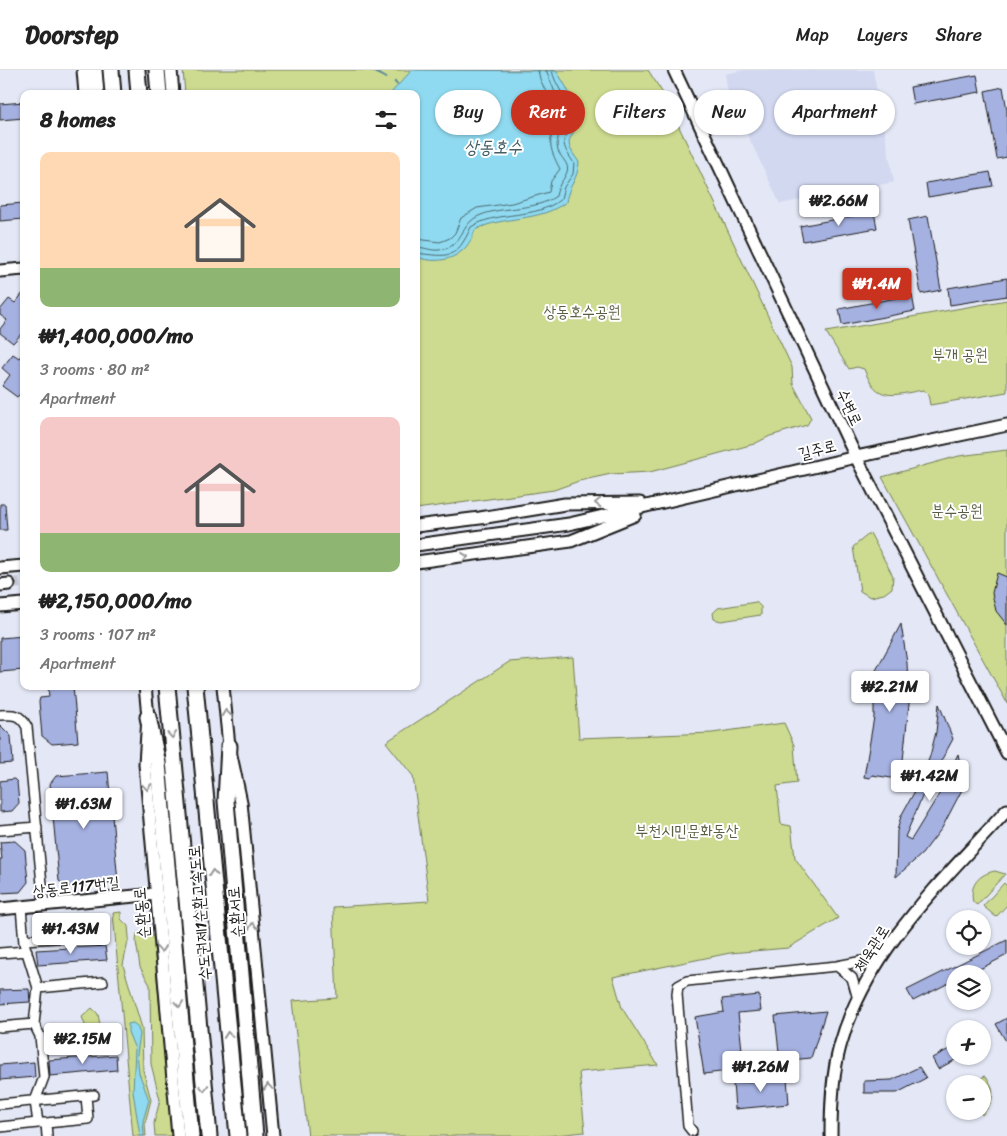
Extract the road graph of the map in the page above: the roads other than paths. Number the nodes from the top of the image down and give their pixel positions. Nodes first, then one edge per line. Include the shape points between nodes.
1 (83, 70) edge
2 (94, 70) edge
3 (111, 70) edge
4 (137, 70) edge
5 (157, 70) edge
6 (171, 70) edge
7 (674, 70) edge
8 (85, 90) edge
9 (96, 90) edge
10 (113, 90) edge
11 (139, 90) edge
12 (159, 90) edge
13 (173, 90) edge
14 (20, 269) edge
15 (0, 271) edge
16 (1007, 425) edge
17 (856, 457) junction
18 (664, 503) junction
19 (420, 526) edge
20 (420, 544) edge
21 (420, 561) edge
22 (20, 566) edge
23 (0, 568) edge
24 (20, 604) edge
25 (0, 606) edge
26 (145, 690) edge
27 (167, 690) edge
28 (195, 690) edge
29 (223, 690) edge
30 (0, 715) edge
31 (148, 718) junction
32 (229, 746) junction
33 (1007, 753) edge
34 (1007, 810) edge
35 (37, 827) junction
36 (0, 830) edge
37 (156, 894) junction
38 (44, 905) junction
39 (21, 907) junction
40 (0, 909) edge
41 (86, 936) dead end
42 (24, 940) junction
43 (886, 950) junction
44 (27, 951) junction
45 (0, 953) edge
46 (836, 966) junction
47 (103, 982) dead end
48 (38, 988) junction
49 (859, 1000) junction
50 (34, 1024) junction
51 (0, 1027) edge
52 (35, 1101) junction
53 (0, 1104) edge
54 (42, 1123) junction
55 (0, 1127) edge
56 (692, 1131) dead end
57 (47, 1136) edge
58 (178, 1136) edge
59 (191, 1136) edge
60 (208, 1136) edge
61 (238, 1136) edge
62 (255, 1136) edge
63 (273, 1136) edge
64 (831, 1136) edge

1 - 8 street
2 - 9 highway
3 - 10 highway
4 - 11 highway
5 - 12 highway
6 - 13 street
7 - 17 street, 수변로
14 - 15 street
16 - 17 street, 길주로
17 - 18 street, 길주로
17 - 33 street, 수변로
18 -> 19 street, 길주로 via 565,504
18 - 20 street, 길주로 via 569,524
21 -> 18 street, 길주로 via 571,541
22 - 23 street
24 - 25 street
26 - 31 street, 순환동로
27 -> 60 highway, 수도권제1순환고속도로
61 -> 28 highway, 수도권제1순환고속도로
32 -> 29 street, 순환서로
30 - 35 street via 22,717 27,727
31 -> 37 street, 순환동로 via 145,764
31 -> 59 highway via 158,764
32 - 62 highway via 226,801
63 -> 32 street, 순환서로 via 241,802
34 - 43 street, 체육관로 via 911,917
35 - 36 street
35 - 38 street
37 - 38 street, 상동로117번길
37 -> 58 street, 순환동로
38 - 39 street, 상동로117번길
39 - 40 street, 상동로117번길
39 - 42 street
41 - 42 street
42 - 44 street
43 - 46 street via 863,961
43 - 49 street, 체육관로
44 - 45 street
44 - 48 street
46 - 49 street via 852,978
46 - 56 street via 687,981 678,986 688,1121
47 - 48 street
48 - 50 street
49 - 64 street, 체육관로 via 840,1046 832,1088
50 - 51 street
50 - 52 street via 40,1036 44,1077
52 - 53 street
52 - 54 street
52 - 54 street via 90,1096 88,1119
54 - 55 street
54 - 57 street

